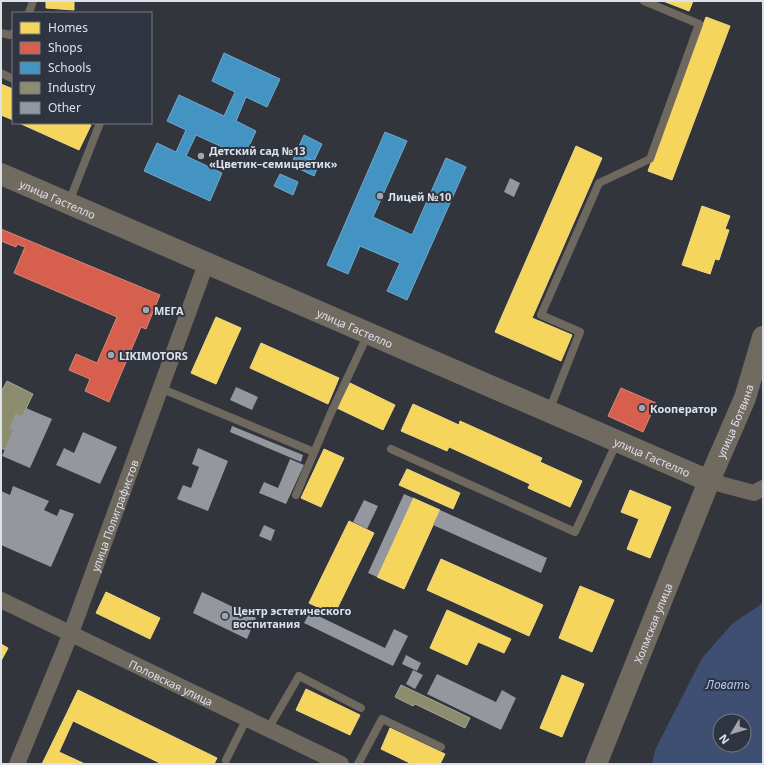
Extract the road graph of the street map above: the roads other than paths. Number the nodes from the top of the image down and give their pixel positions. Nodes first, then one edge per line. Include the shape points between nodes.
1 (33, 1) edge
2 (644, 1) edge
3 (653, 3) edge
4 (29, 12) edge
5 (1, 34) edge
6 (12, 34) edge
7 (1, 73) edge
8 (12, 78) edge
9 (100, 124) edge
10 (1, 174) edge
11 (68, 204) junction
12 (206, 264) junction
13 (368, 334) junction
14 (763, 337) edge
15 (160, 388) junction
16 (548, 412) junction
17 (618, 442) junction
18 (391, 449) dead end
19 (314, 452) junction
20 (709, 481) junction
21 (763, 488) edge
22 (296, 495) dead end
23 (1, 600) edge
24 (71, 633) junction
25 (361, 708) dead end
26 (247, 718) junction
27 (268, 729) junction
28 (441, 747) dead end
29 (228, 763) edge
30 (17, 764) edge
31 (341, 764) edge
32 (358, 764) edge
33 (596, 764) edge

1 - 4 lane
2 - 3 lane
3 - 16 lane via 699,24 650,159 599,183 541,315 580,332
5 - 6 lane
7 - 8 lane
9 - 11 lane
10 - 11 main road, улица Гастелло
11 - 12 main road, улица Гастелло
12 - 13 main road, улица Гастелло
12 - 15 street, улица Полиграфистов
13 - 16 main road, улица Гастелло
13 - 19 lane
14 - 20 main road, улица Ботвина via 745,398
15 - 19 lane
15 - 24 street, улица Полиграфистов
16 - 17 main road, улица Гастелло
17 - 18 lane via 575,532
17 - 20 main road, улица Гастелло
19 - 22 lane
20 - 21 street via 754,493
20 - 33 main road, Холмская улица
23 - 24 street, Половская улица
24 - 26 street, Половская улица
24 - 30 street, улица Полиграфистов
25 - 27 lane via 299,676
26 - 27 street, Половская улица
26 - 29 lane
27 - 31 street, Половская улица
28 - 32 lane via 382,720

